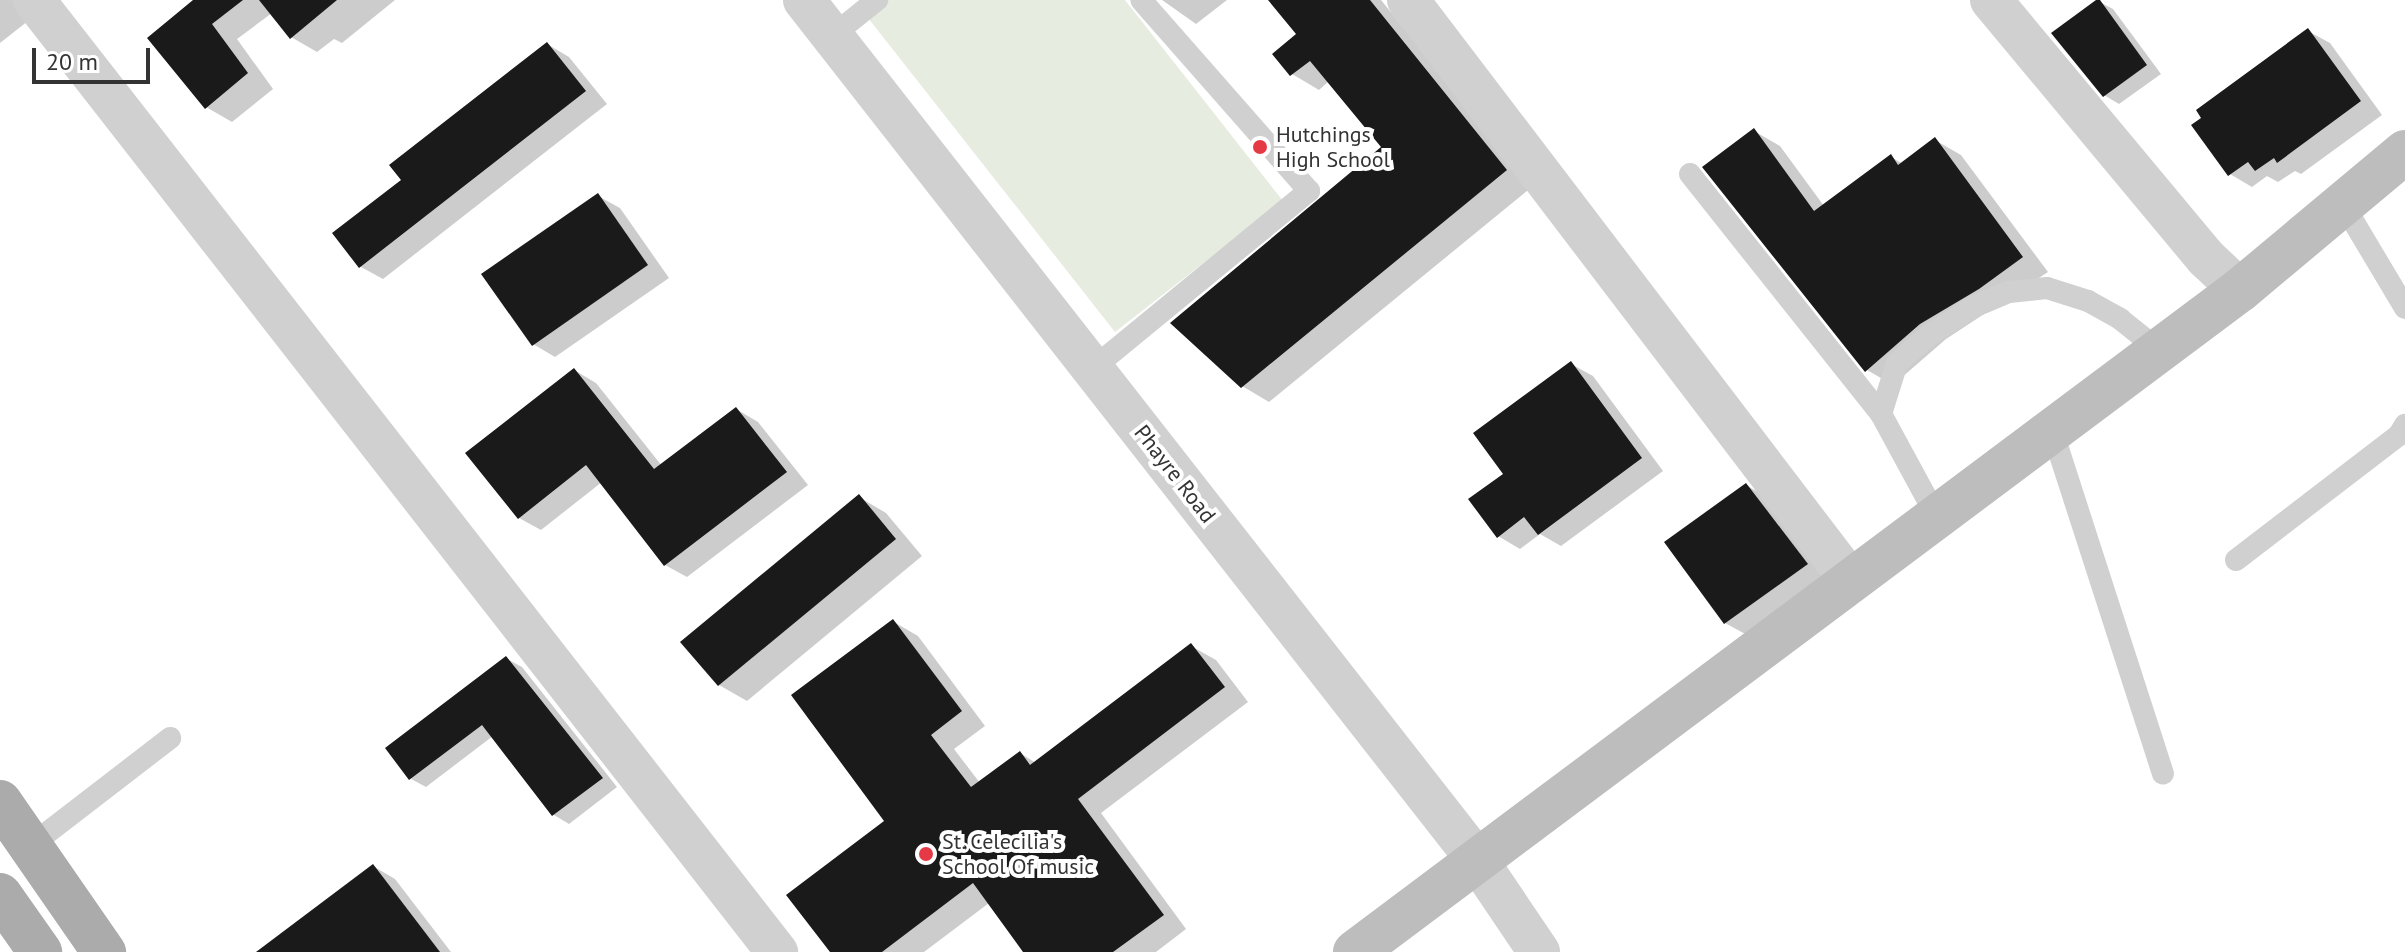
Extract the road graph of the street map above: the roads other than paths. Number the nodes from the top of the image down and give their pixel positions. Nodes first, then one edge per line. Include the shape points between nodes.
1 (34, 0) edge
2 (804, 0) edge
3 (877, 0) edge
4 (1141, 0) edge
5 (1408, 0) edge
6 (1991, 0) edge
7 (832, 36) junction
8 (2405, 152) edge
9 (1690, 174) dead end
10 (2343, 204) junction
11 (2240, 290) junction
12 (2405, 308) edge
13 (2159, 350) junction
14 (1092, 369) junction
15 (1881, 414) junction
16 (2405, 425) edge
17 (2052, 430) junction
18 (1937, 517) junction
19 (2236, 560) dead end
20 (1851, 581) junction
21 (170, 738) dead end
22 (2163, 774) dead end
23 (0, 802) edge
24 (30, 846) junction
25 (1477, 860) junction
26 (0, 895) edge
27 (40, 952) edge
28 (104, 952) edge
29 (777, 952) edge
30 (1355, 952) edge
31 (1539, 952) edge

1 - 29 street
2 - 7 street, Phayre Road
3 - 7 lane
4 - 14 lane via 1309,191
5 - 20 street
6 - 11 street via 2206,258
7 - 14 street, Phayre Road
8 - 10 street
9 - 15 lane
10 - 11 street
10 - 12 lane
11 - 13 street
13 - 15 lane via 2088,301 2047,288 2009,292 1973,307 1897,363
13 - 17 street
14 - 25 street, Phayre Road
15 - 18 lane
16 - 19 lane via 2399,435
17 - 18 street
17 - 22 lane
18 - 20 street
20 - 25 street
21 - 24 lane
23 - 24 main road
24 - 28 main road
25 - 30 street
25 - 31 street, Phayre Road
26 - 27 main road

